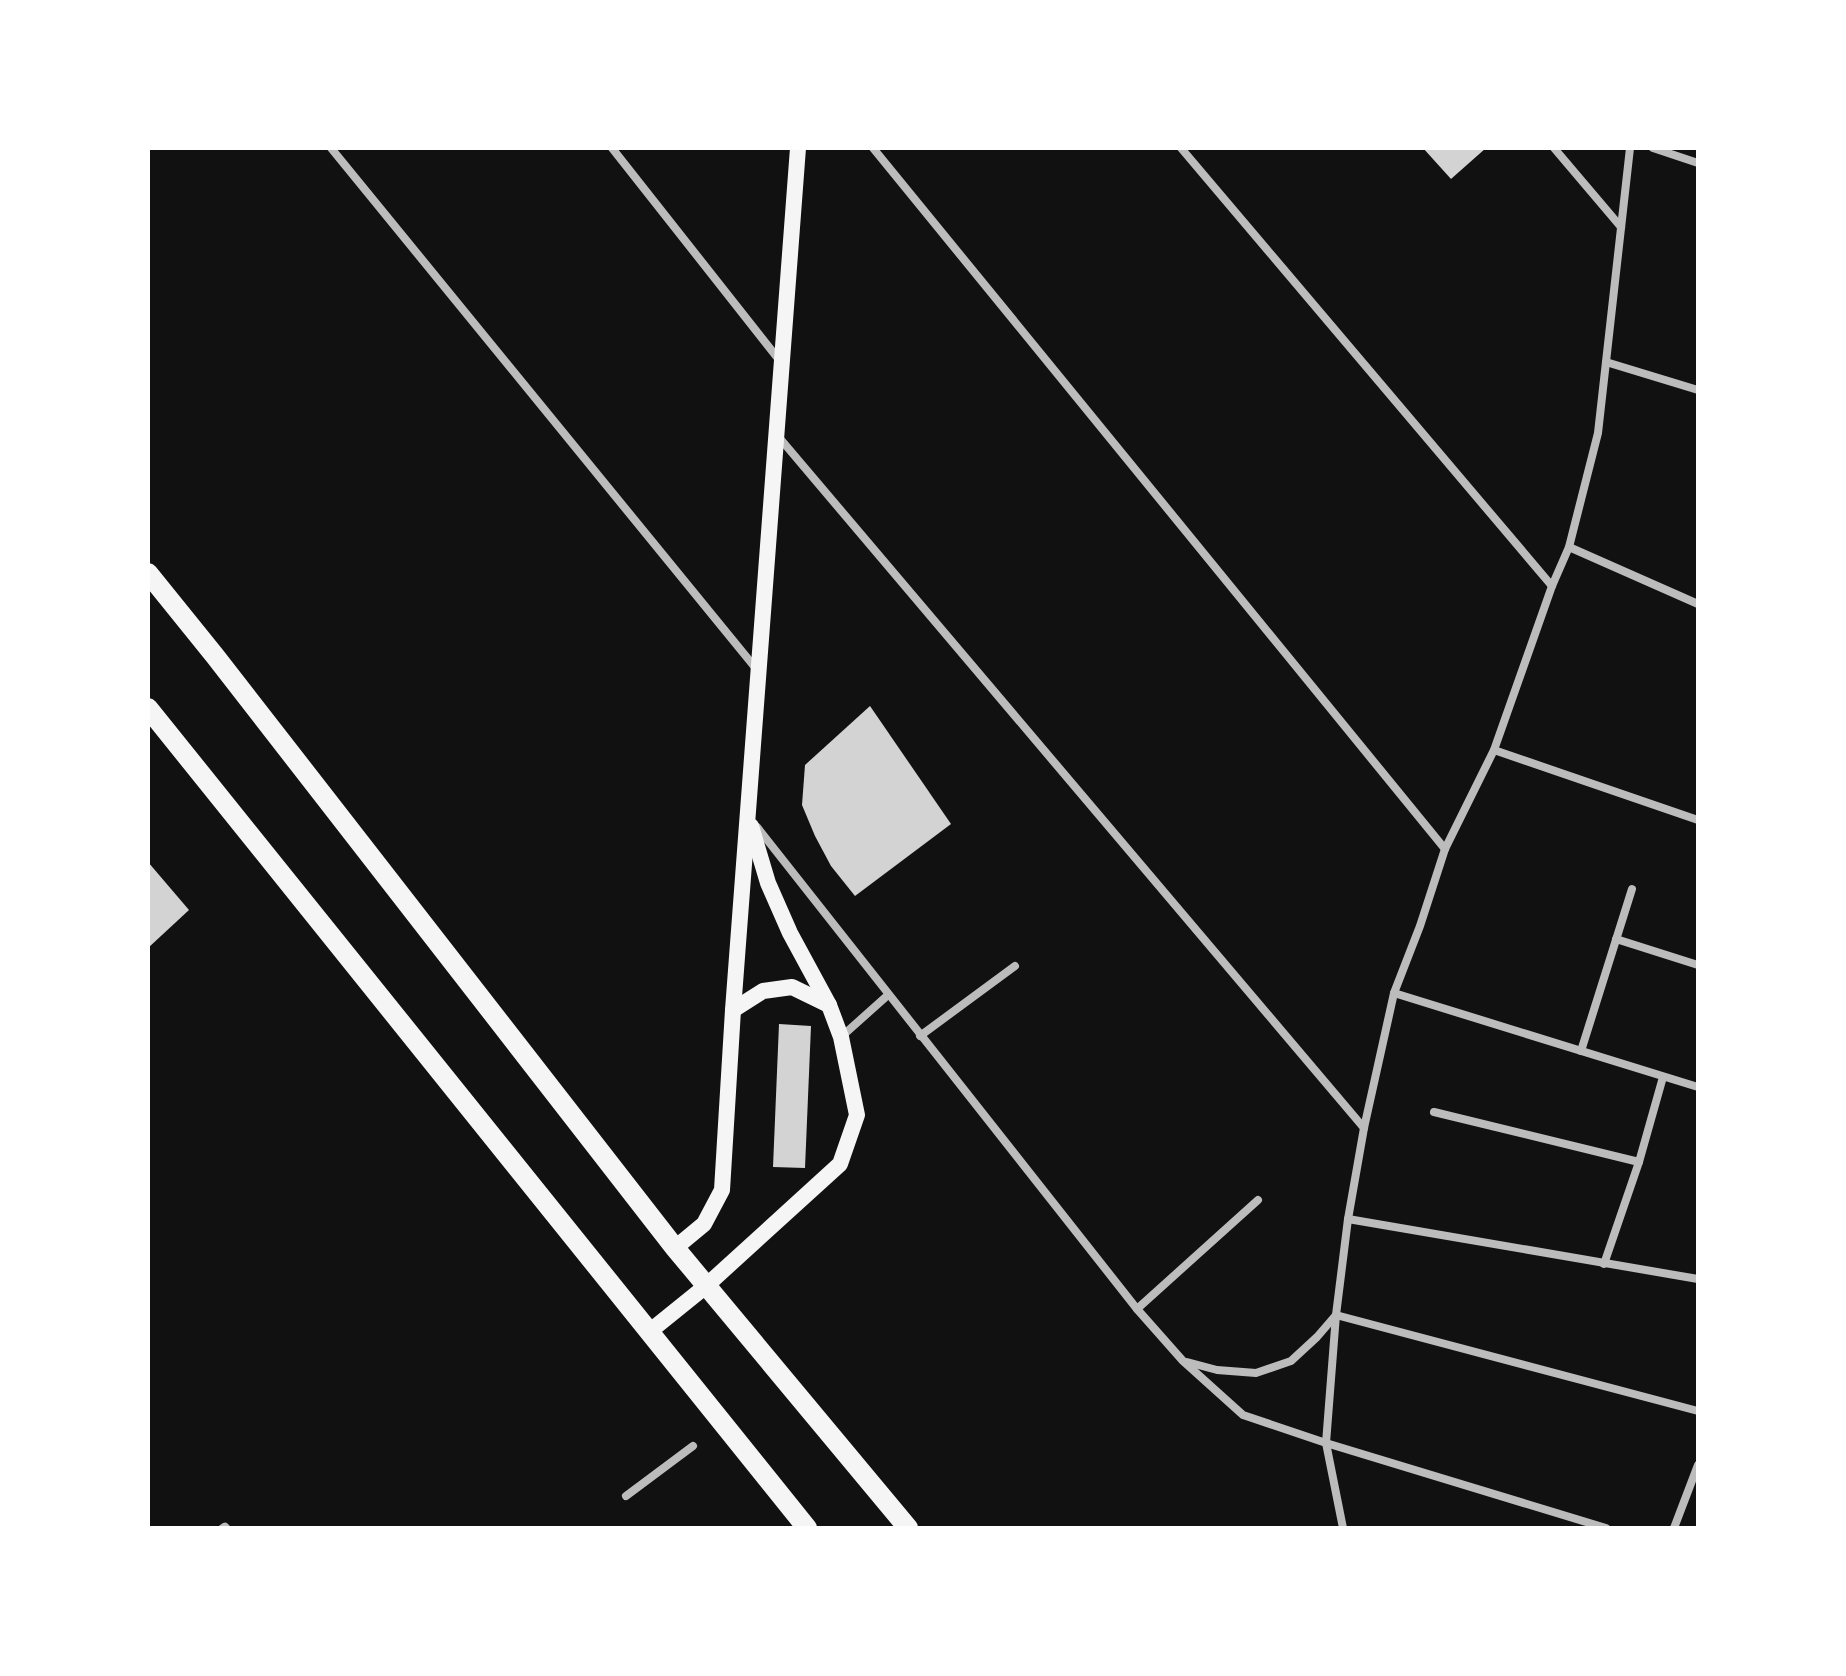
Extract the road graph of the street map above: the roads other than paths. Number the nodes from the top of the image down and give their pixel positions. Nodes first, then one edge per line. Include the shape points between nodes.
1 (331, 148) edge
2 (612, 148) edge
3 (798, 148) edge
4 (873, 148) edge
5 (1181, 148) edge
6 (1554, 148) edge
7 (1630, 148) edge
8 (1653, 148) edge
9 (1693, 148) edge
10 (1694, 162) edge
11 (1621, 227) junction
12 (1606, 362) junction
13 (782, 365) junction
14 (1698, 390) edge
15 (777, 435) junction
16 (1569, 547) junction
17 (148, 573) edge
18 (1552, 586) junction
19 (1697, 602) edge
20 (759, 672) junction
21 (148, 708) edge
22 (1494, 750) junction
23 (749, 817) junction
24 (1698, 820) edge
25 (1445, 849) junction
26 (1632, 889) dead end
27 (1616, 939) junction
28 (1698, 965) edge
29 (1015, 966) dead end
30 (1394, 993) junction
31 (888, 995) junction
32 (829, 1005) junction
33 (733, 1010) junction
34 (920, 1036) junction
35 (841, 1037) junction
36 (1581, 1051) junction
37 (1663, 1077) junction
38 (1698, 1087) edge
39 (1434, 1112) dead end
40 (1364, 1128) junction
41 (1639, 1162) junction
42 (1258, 1200) dead end
43 (1348, 1219) junction
44 (675, 1248) junction
45 (1604, 1264) junction
46 (1698, 1279) edge
47 (706, 1286) junction
48 (1137, 1309) junction
49 (1336, 1315) junction
50 (649, 1332) junction
51 (1183, 1361) junction
52 (1698, 1411) edge
53 (1326, 1443) junction
54 (693, 1446) dead end
55 (1698, 1465) edge
56 (626, 1496) dead end
57 (807, 1528) edge
58 (908, 1528) edge
59 (1343, 1528) edge
60 (1606, 1528) edge
61 (1674, 1528) edge

1 - 20 street
2 - 13 street
3 - 13 main road
4 - 25 street
5 - 18 street
6 - 11 street
7 - 11 street
8 - 10 street
9 - 10 street
11 - 12 street
12 - 14 street
12 - 16 street via 1598,433
13 - 15 main road
15 - 20 main road
15 - 40 street
16 - 18 street
16 - 19 street
17 - 44 main road
18 - 22 street
20 - 23 main road
21 - 50 main road
22 - 24 street
22 - 25 street
23 - 31 street
23 - 32 main road via 768,883
23 - 33 main road
25 - 30 street
26 - 27 street
27 - 28 street
27 - 36 street
29 - 34 street
30 - 36 street
30 - 40 street
31 - 34 street
31 - 35 street
32 - 33 main road via 792,987 763,991
32 - 35 main road
33 - 44 main road via 722,1190 704,1224
34 - 48 street
35 - 47 main road via 857,1115 840,1164
36 - 37 street
37 - 38 street
37 - 41 street
39 - 41 street
40 - 43 street
41 - 45 street
42 - 48 street
43 - 45 street
43 - 49 street
44 - 47 main road
45 - 46 street
47 - 50 main road
47 - 58 main road
48 - 51 street
49 - 51 street via 1291,1361 1256,1373
49 - 52 street
49 - 53 street
50 - 57 main road
51 - 53 street via 1243,1415
53 - 59 street
53 - 60 street
54 - 56 street
55 - 61 street

